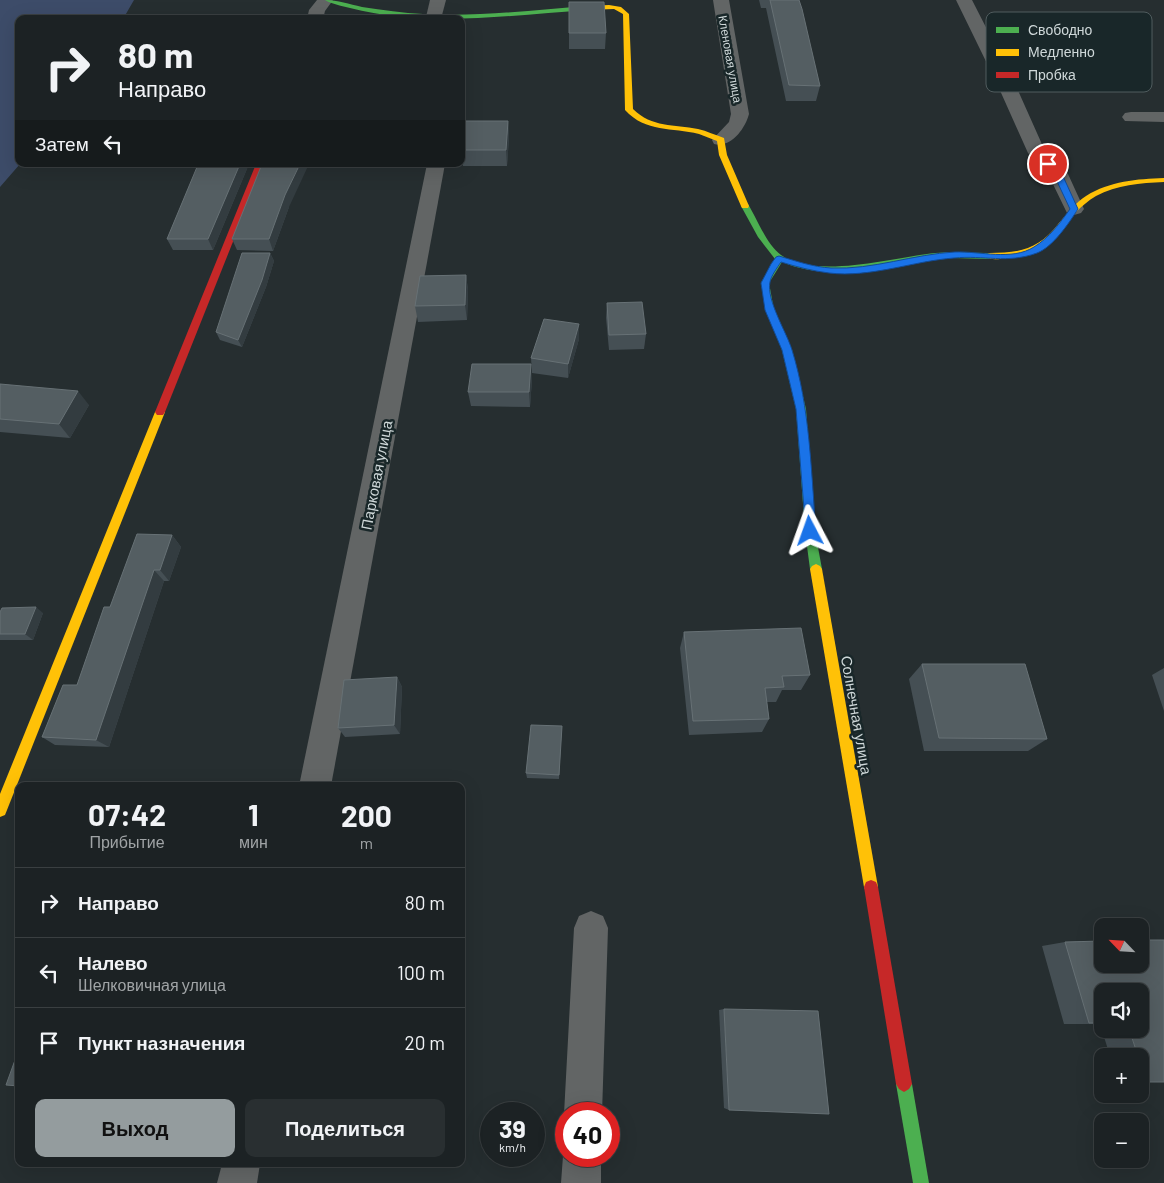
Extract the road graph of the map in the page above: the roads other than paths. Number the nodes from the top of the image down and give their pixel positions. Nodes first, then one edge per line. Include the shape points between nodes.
1 (326, 0) edge
2 (438, 0) edge
3 (721, 0) edge
4 (964, 0) edge
5 (316, 15) edge
6 (411, 15) edge
7 (435, 15) edge
8 (465, 16) edge
9 (986, 44) edge
10 (1010, 92) edge
11 (1131, 117) dead end
12 (1164, 117) edge
13 (721, 140) junction
14 (259, 167) edge
15 (435, 167) edge
16 (1164, 180) edge
17 (1074, 209) junction
18 (779, 259) junction
19 (316, 782) edge
20 (0, 810) edge
21 (591, 928) dead end
22 (584, 1102) edge
23 (240, 1167) edge
24 (581, 1167) edge
25 (237, 1183) edge
26 (580, 1183) edge
27 (921, 1183) edge

1 - 5 street
1 - 6 street via 350,7
2 - 7 street
3 - 13 street, Кленовая улица via 740,114 737,124
4 - 9 street
8 - 13 street via 615,7 623,10 626,14 629,110 635,119 660,129 702,132
10 - 17 street via 1037,153 1058,174
11 - 12 street
13 - 18 street via 723,155 756,224
14 - 20 street
15 - 19 street, Парковая улица
16 - 17 street via 1108,187
17 - 18 street via 1056,233 1036,250 1011,257 956,254 868,269 831,271
18 - 27 street, Солнечная улица via 765,283 770,310 787,350 801,409 810,531
21 - 22 street
23 - 25 street
24 - 26 street

